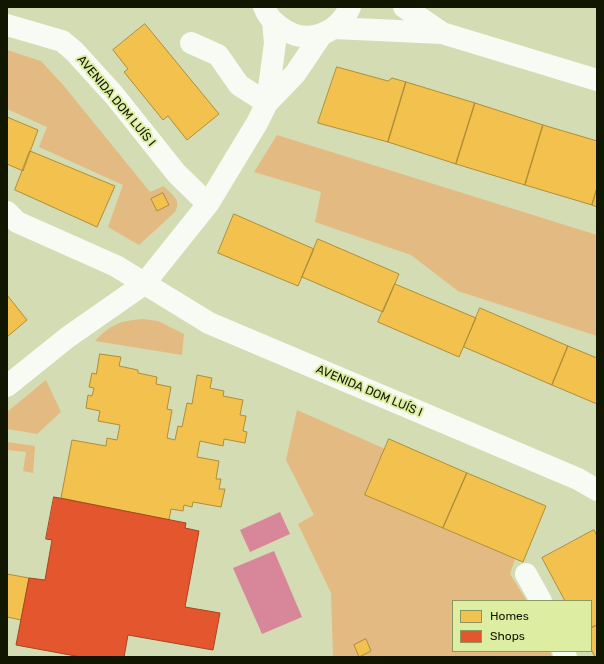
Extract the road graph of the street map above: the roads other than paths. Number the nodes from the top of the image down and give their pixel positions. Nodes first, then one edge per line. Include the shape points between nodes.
1 (350, 7) edge
2 (404, 7) edge
3 (265, 12) edge
4 (7, 25) edge
5 (328, 31) junction
6 (442, 33) junction
7 (190, 43) dead end
8 (597, 80) edge
9 (267, 103) junction
10 (208, 204) junction
11 (7, 212) edge
12 (144, 284) junction
13 (7, 386) edge
14 (597, 490) edge
15 (526, 574) dead end
16 (540, 600) edge

1 - 5 street via 344,19
2 - 6 street
3 - 5 street via 284,31 297,36 310,37
3 - 9 street via 275,43
4 - 10 street, AVENIDA DOM LUÍS I via 62,41 74,51 114,95 177,174
5 - 6 street
5 - 9 street via 295,74
6 - 8 street
7 - 9 street via 218,55 239,85
9 - 10 street
10 - 12 street
11 - 12 street, AVENIDA DOM LUÍS I via 17,222 116,266
12 - 13 street via 68,337
12 - 14 street, AVENIDA DOM LUÍS I via 209,323 578,479
15 - 16 street

